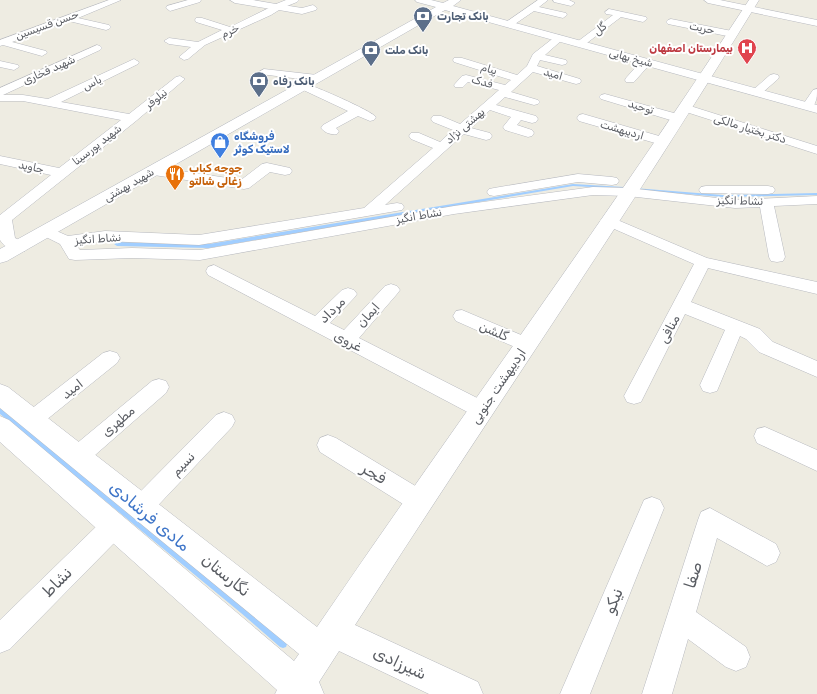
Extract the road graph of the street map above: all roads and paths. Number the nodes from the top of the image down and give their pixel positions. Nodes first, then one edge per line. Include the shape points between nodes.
1 (117, 0) edge
2 (197, 0) edge
3 (236, 0) edge
4 (294, 0) edge
5 (420, 0) edge
6 (456, 0) edge
7 (461, 0) edge
8 (557, 0) edge
9 (708, 0) edge
10 (542, 1) edge
11 (571, 3) dead end
12 (529, 4) edge
13 (725, 4) junction
14 (95, 6) junction
15 (277, 7) junction
16 (440, 7) junction
17 (170, 8) dead end
18 (313, 8) dead end
19 (717, 10) dead end
20 (746, 10) edge
21 (116, 12) dead end
22 (609, 12) dead end
23 (469, 13) junction
24 (620, 14) junction
25 (563, 15) dead end
26 (68, 18) junction
27 (643, 19) dead end
28 (199, 20) dead end
29 (671, 22) dead end
30 (817, 23) edge
31 (509, 24) junction
32 (106, 27) dead end
33 (235, 28) junction
34 (250, 30) dead end
35 (7, 31) dead end
36 (732, 34) junction
37 (21, 35) junction
38 (559, 38) junction
39 (169, 41) dead end
40 (1, 42) edge
41 (580, 44) junction
42 (98, 48) dead end
43 (201, 50) junction
44 (42, 53) dead end
45 (187, 55) dead end
46 (537, 56) junction
47 (458, 60) dead end
48 (134, 62) dead end
49 (562, 62) dead end
50 (646, 62) junction
51 (0, 64) edge
52 (14, 67) dead end
53 (531, 68) junction
54 (264, 72) dead end
55 (774, 77) dead end
56 (705, 78) junction
57 (180, 79) dead end
58 (519, 79) junction
59 (576, 80) dead end
60 (630, 80) dead end
61 (310, 81) junction
62 (459, 85) dead end
63 (505, 91) junction
64 (0, 92) edge
65 (757, 92) junction
66 (817, 92) edge
67 (605, 97) dead end
68 (0, 98) edge
69 (534, 102) dead end
70 (49, 103) junction
71 (487, 106) junction
72 (812, 108) edge
73 (358, 111) junction
74 (680, 113) junction
75 (519, 115) junction
76 (370, 117) dead end
77 (132, 118) junction
78 (583, 118) dead end
79 (437, 119) dead end
80 (532, 119) dead end
81 (462, 129) junction
82 (333, 131) dead end
83 (528, 133) dead end
84 (415, 136) dead end
85 (486, 136) dead end
86 (662, 141) junction
87 (441, 147) junction
88 (817, 150) edge
89 (0, 160) edge
90 (154, 171) junction
91 (285, 171) dead end
92 (62, 173) junction
93 (631, 187) junction
94 (817, 187) edge
95 (817, 200) edge
96 (766, 202) junction
97 (451, 205) junction
98 (368, 212) junction
99 (608, 221) junction
100 (47, 232) junction
101 (66, 241) junction
102 (8, 245) edge
103 (0, 257) edge
104 (777, 257) dead end
105 (703, 262) junction
106 (214, 271) dead end
107 (817, 288) edge
108 (390, 290) dead end
109 (348, 294) dead end
110 (681, 305) junction
111 (462, 316) dead end
112 (317, 325) junction
113 (735, 327) junction
114 (346, 340) junction
115 (526, 345) junction
116 (110, 358) dead end
117 (817, 369) edge
118 (710, 384) dead end
119 (159, 387) dead end
120 (0, 394) edge
121 (634, 396) dead end
122 (482, 410) junction
123 (34, 419) junction
124 (224, 421) dead end
125 (0, 427) edge
126 (765, 436) dead end
127 (328, 445) dead end
128 (78, 456) junction
129 (817, 461) edge
130 (419, 501) junction
131 (141, 507) junction
132 (652, 508) dead end
133 (114, 526) junction
134 (767, 552) dead end
135 (680, 617) junction
136 (0, 639) edge
137 (327, 641) junction
138 (736, 657) dead end
139 (299, 691) edge
140 (466, 694) edge
141 (575, 694) edge
142 (657, 694) edge

1 - 14 street, حسن قسیسین
2 - 17 street
3 - 15 street
4 - 15 street
5 - 16 street, شیخ بهایی
6 - 16 street, شهید بهشتی
7 - 23 street
8 - 11 street
9 - 13 street
10 - 12 street
12 - 25 street
12 - 31 street
13 - 19 street
13 - 20 street
14 - 21 street
14 - 26 street, حسن قسیسین
15 - 18 street via 302,11
15 - 33 street, خرم
16 - 23 street, شیخ بهایی
16 - 61 street, شهید بهشتی
20 - 30 street
20 - 36 street, اردیبهشت جنوبی
22 - 24 street, گل
23 - 31 street, شیخ بهایی
24 - 27 street, گل
24 - 41 street, گل
26 - 32 street
26 - 37 street, حسن قسیسین
28 - 33 street
29 - 36 street, حریت
31 - 38 street, شیخ بهایی
33 - 34 street
33 - 43 street, خرم
35 - 37 street
36 - 56 street, اردیبهشت جنوبی
37 - 40 street, حسن قسیسین
38 - 41 street, شیخ بهایی
38 - 46 street, بهشتی نژاد
39 - 43 street
40 - 44 street
41 - 50 street, شیخ بهایی
42 - 64 street, شهید فخاری
43 - 45 street
46 - 49 street
46 - 53 street, بهشتی نژاد
47 - 58 street, پیام
48 - 70 street, یاس
50 - 56 street, شیخ بهایی
50 - 60 street
51 - 52 street
53 - 58 street, بهشتی نژاد
53 - 59 street, امید
54 - 61 street
55 - 65 street
56 - 65 street, شیخ بهایی
56 - 74 street, اردیبهشت جنوبی
57 - 77 street, نیلوفر
58 - 63 street, بهشتی نژاد
61 - 73 street
61 - 90 street, شهید بهشتی
61 - 102 street, شهید بهشتی
62 - 63 street, فدک via 466,78
63 - 69 street
63 - 71 street, بهشتی نژاد
65 - 72 street, شیخ بهایی
66 - 72 street
67 - 74 street, توحید
68 - 70 street, شهید پورسینا via 23,98
70 - 77 street, شهید پورسینا
71 - 75 street
71 - 81 street, بهشتی نژاد
73 - 76 street
73 - 82 street via 327,128
74 - 86 street, اردیبهشت جنوبی
74 - 88 street, دکتر بختیار مالکی
75 - 80 street
75 - 83 street via 509,127
77 - 92 street, شهید پورسینا
78 - 86 street, اردیبهشت
79 - 81 street
81 - 85 street
81 - 87 street, بهشتی نژاد
84 - 87 street
86 - 93 street, اردیبهشت جنوبی
87 - 98 street, بهشتی نژاد
89 - 92 street, جاوید
90 - 91 street via 244,185 267,168
90 - 100 street, شهید بهشتی
92 - 102 street, شهید پورسینا via 4,219
93 - 94 street, نشاط انگیز via 790,190
93 - 96 street, نشاط انگیز via 735,204
93 - 97 street, نشاط انگیز
93 - 99 street, اردیبهشت جنوبی
95 - 96 street, نشاط انگیز
96 - 104 street
97 - 98 street, نشاط انگیز
97 - 101 street, نشاط انگیز via 200,255 75,255
98 - 101 street, نشاط انگیز via 199,240 105,236
99 - 105 street
99 - 115 street, اردیبهشت جنوبی
100 - 101 street
100 - 102 street, شهید بهشتی
102 - 103 street, شهید بهشتی
105 - 107 street
105 - 110 street, منافی
106 - 112 street, غروی
108 - 114 street, ایمان
109 - 112 street, مرداد
110 - 113 street
110 - 121 street, منافی
111 - 115 street, گلشن
112 - 114 street, غروی
113 - 117 street via 752,334 766,347
113 - 118 street
114 - 122 street, غروی
115 - 122 street, اردیبهشت جنوبی
116 - 123 street, امید
119 - 128 street, مطهری
120 - 123 street, نگارستان
122 - 130 street, اردیبهشت جنوبی
123 - 128 street, نگارستان
124 - 131 street, نسیم
125 - 133 street
126 - 129 street
127 - 130 street, فجر
128 - 131 street, نگارستان
130 - 137 street, اردیبهشت جنوبی
131 - 137 street, نگارستان
132 - 141 street, نیکو
133 - 136 street, نشاط
133 - 139 street
134 - 135 street, صفا via 710,520
135 - 138 street
135 - 142 street, صفا
137 - 139 street, اردیبهشت جنوبی
137 - 140 street, شیرزادی

